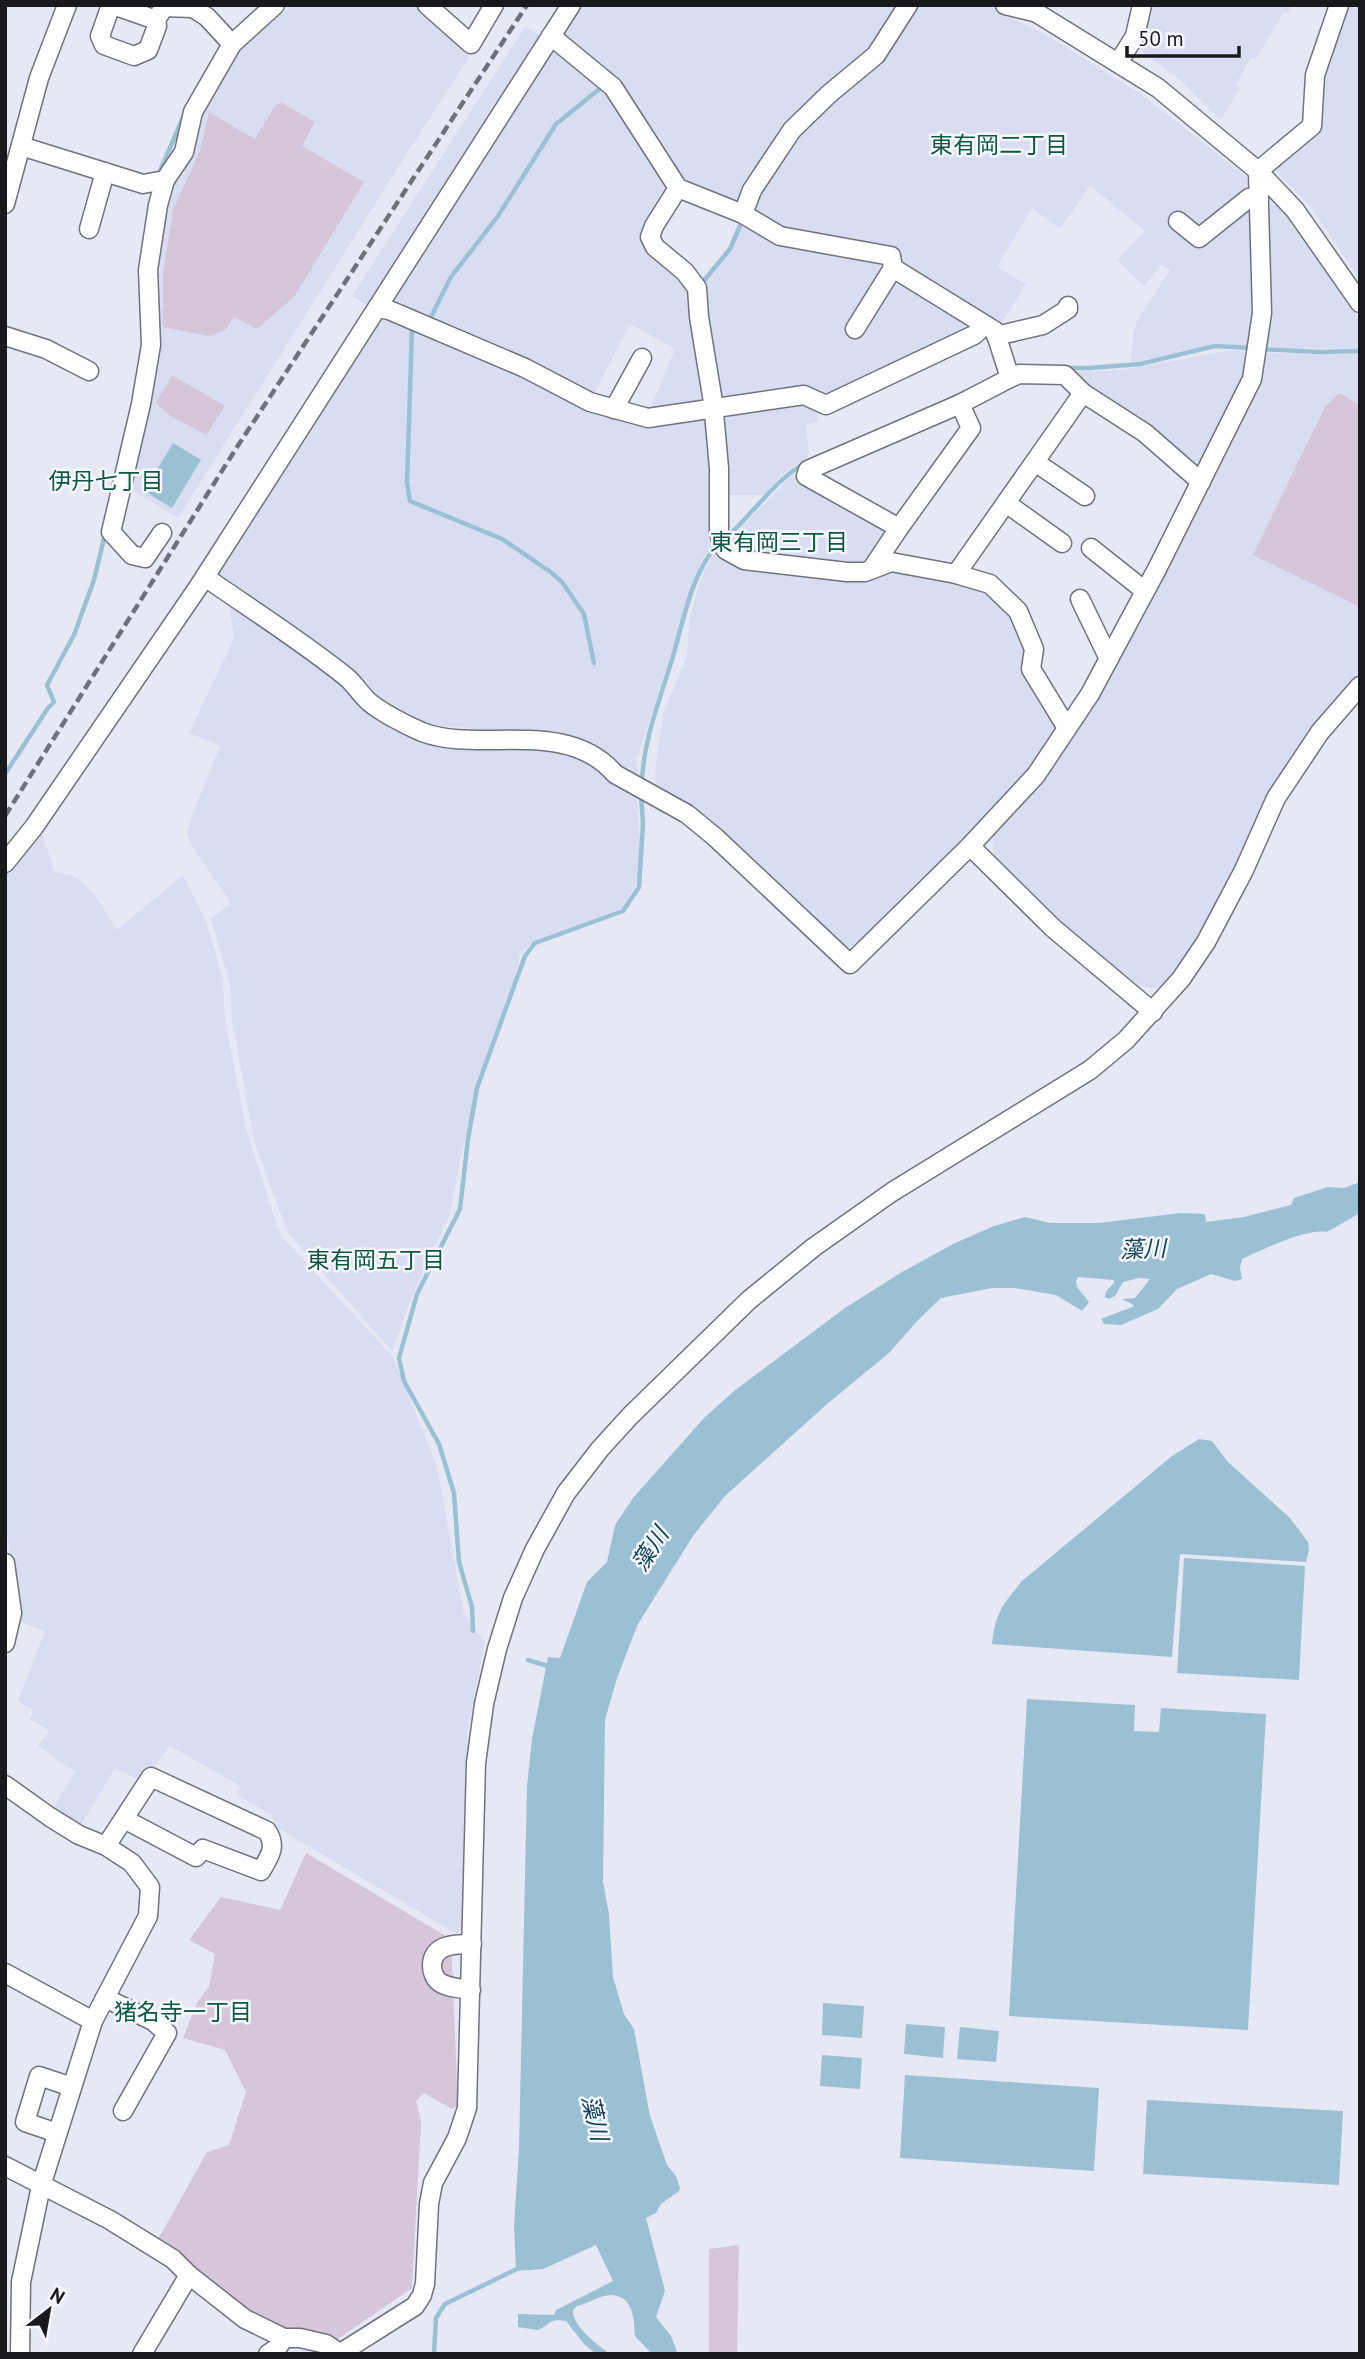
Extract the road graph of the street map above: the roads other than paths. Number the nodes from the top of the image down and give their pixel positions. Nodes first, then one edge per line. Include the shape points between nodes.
1 (66, 5) edge
2 (112, 5) edge
3 (275, 5) edge
4 (427, 5) edge
5 (494, 5) edge
6 (571, 5) edge
7 (908, 5) edge
8 (1005, 5) edge
9 (1142, 5) edge
10 (1339, 5) edge
11 (194, 6) edge
12 (1029, 7) edge
13 (156, 20) junction
14 (551, 36) junction
15 (232, 44) junction
16 (1118, 63) junction
17 (21, 146) junction
18 (1258, 171) junction
19 (105, 172) junction
20 (159, 182) junction
21 (678, 188) junction
22 (1259, 197) junction
23 (5, 204) edge
24 (743, 214) junction
25 (1178, 221) dead end
26 (89, 229) dead end
27 (893, 268) junction
28 (1360, 303) edge
29 (1068, 306) dead end
30 (377, 308) junction
31 (855, 329) dead end
32 (991, 331) junction
33 (5, 336) edge
34 (642, 358) dead end
35 (89, 371) dead end
36 (1010, 378) junction
37 (1083, 393) junction
38 (960, 404) junction
39 (614, 409) junction
40 (714, 409) junction
41 (1035, 462) junction
42 (1201, 482) junction
43 (1085, 496) dead end
44 (1006, 503) junction
45 (898, 528) junction
46 (162, 533) dead end
47 (1062, 543) dead end
48 (1091, 548) dead end
49 (873, 567) junction
50 (956, 574) junction
51 (205, 577) junction
52 (1145, 591) junction
53 (1080, 599) dead end
54 (1109, 659) junction
55 (1360, 686) edge
56 (1067, 728) junction
57 (970, 846) junction
58 (5, 863) edge
59 (1153, 1012) junction
60 (5, 1563) edge
61 (5, 1643) edge
62 (9, 1795) edge
63 (124, 1819) junction
64 (106, 1846) junction
65 (472, 1944) junction
66 (5, 1973) edge
67 (471, 1990) junction
68 (105, 1998) junction
69 (93, 2021) junction
70 (72, 2087) junction
71 (123, 2111) dead end
72 (57, 2133) junction
73 (5, 2166) edge
74 (41, 2186) junction
75 (189, 2275) junction
76 (13, 2289) edge
77 (284, 2338) junction
78 (340, 2353) edge
79 (20, 2354) edge
80 (142, 2354) edge
81 (268, 2354) edge

1 - 17 street via 39,78
2 - 13 street
2 - 13 street via 100,36 104,45 134,56 148,50
3 - 15 street
4 - 5 street via 471,44
6 - 14 street
7 - 24 street via 876,55 796,125 752,190
8 - 12 street
9 - 16 street via 1135,36
10 - 18 street via 1315,75 1312,126
11 - 13 street via 164,7
11 - 15 street
12 - 16 street
14 - 21 street via 613,87
14 - 30 street
15 - 20 street via 193,112 184,152
16 - 18 street via 1158,88
17 - 19 street
17 - 23 street
18 - 22 street
18 - 28 street via 1295,210
19 - 20 street
19 - 26 street
20 - 46 street via 148,270 151,345 111,532 132,555 145,558
21 - 24 street
21 - 40 street via 650,237 696,285
22 - 25 street via 1249,198 1199,238
22 - 42 street via 1262,313 1252,379
24 - 27 street via 780,236 891,256
27 - 31 street
27 - 32 street
29 - 32 street via 1043,325
30 - 39 street
30 - 51 street
32 - 36 street
32 - 40 street via 826,405 804,395
33 - 35 street via 46,349
34 - 39 street
36 - 37 street via 1019,373 1065,375
36 - 38 street
37 - 41 street
37 - 42 street via 1145,433
38 - 45 street via 971,428
38 - 45 street via 808,470 806,476
39 - 40 street via 648,418
40 - 49 street via 718,524 721,541 730,554 744,560 847,572
41 - 43 street
41 - 44 street
42 - 52 street
44 - 47 street
44 - 50 street
45 - 49 street
48 - 52 street
49 - 50 street via 891,562
50 - 56 street via 990,584 1013,604 1034,649 1031,669
51 - 57 street via 348,678 368,702 422,732 569,746 607,764 615,774 687,814 715,837 850,964
51 - 58 street
52 - 54 street
53 - 54 street
54 - 56 street
55 - 59 street via 1296,766 1206,942
56 - 57 street via 1036,775
57 - 59 street via 1053,928
59 - 65 street via 1090,1070 892,1192 749,1300 630,1416 566,1493 513,1598 484,1704 476,1763
60 - 61 street via 12,1613
62 - 64 street
63 - 63 street via 151,1777 267,1831 273,1839 272,1853 261,1871 202,1849 196,1857
63 - 64 street
64 - 68 street via 132,1863 150,1887 148,1916
65 - 67 street
65 - 67 street via 454,1944 432,1959 438,1980
66 - 69 street
67 - 78 street via 467,2108 433,2183 422,2295 415,2306
68 - 69 street
68 - 71 street via 153,2021 167,2033
69 - 70 street
70 - 72 street
70 - 72 street via 39,2076 25,2122
72 - 74 street
73 - 74 street
74 - 75 street via 110,2220 173,2259
74 - 76 street
75 - 77 street via 245,2319
75 - 80 street
76 - 79 street
77 - 78 street via 326,2344
77 - 81 street

